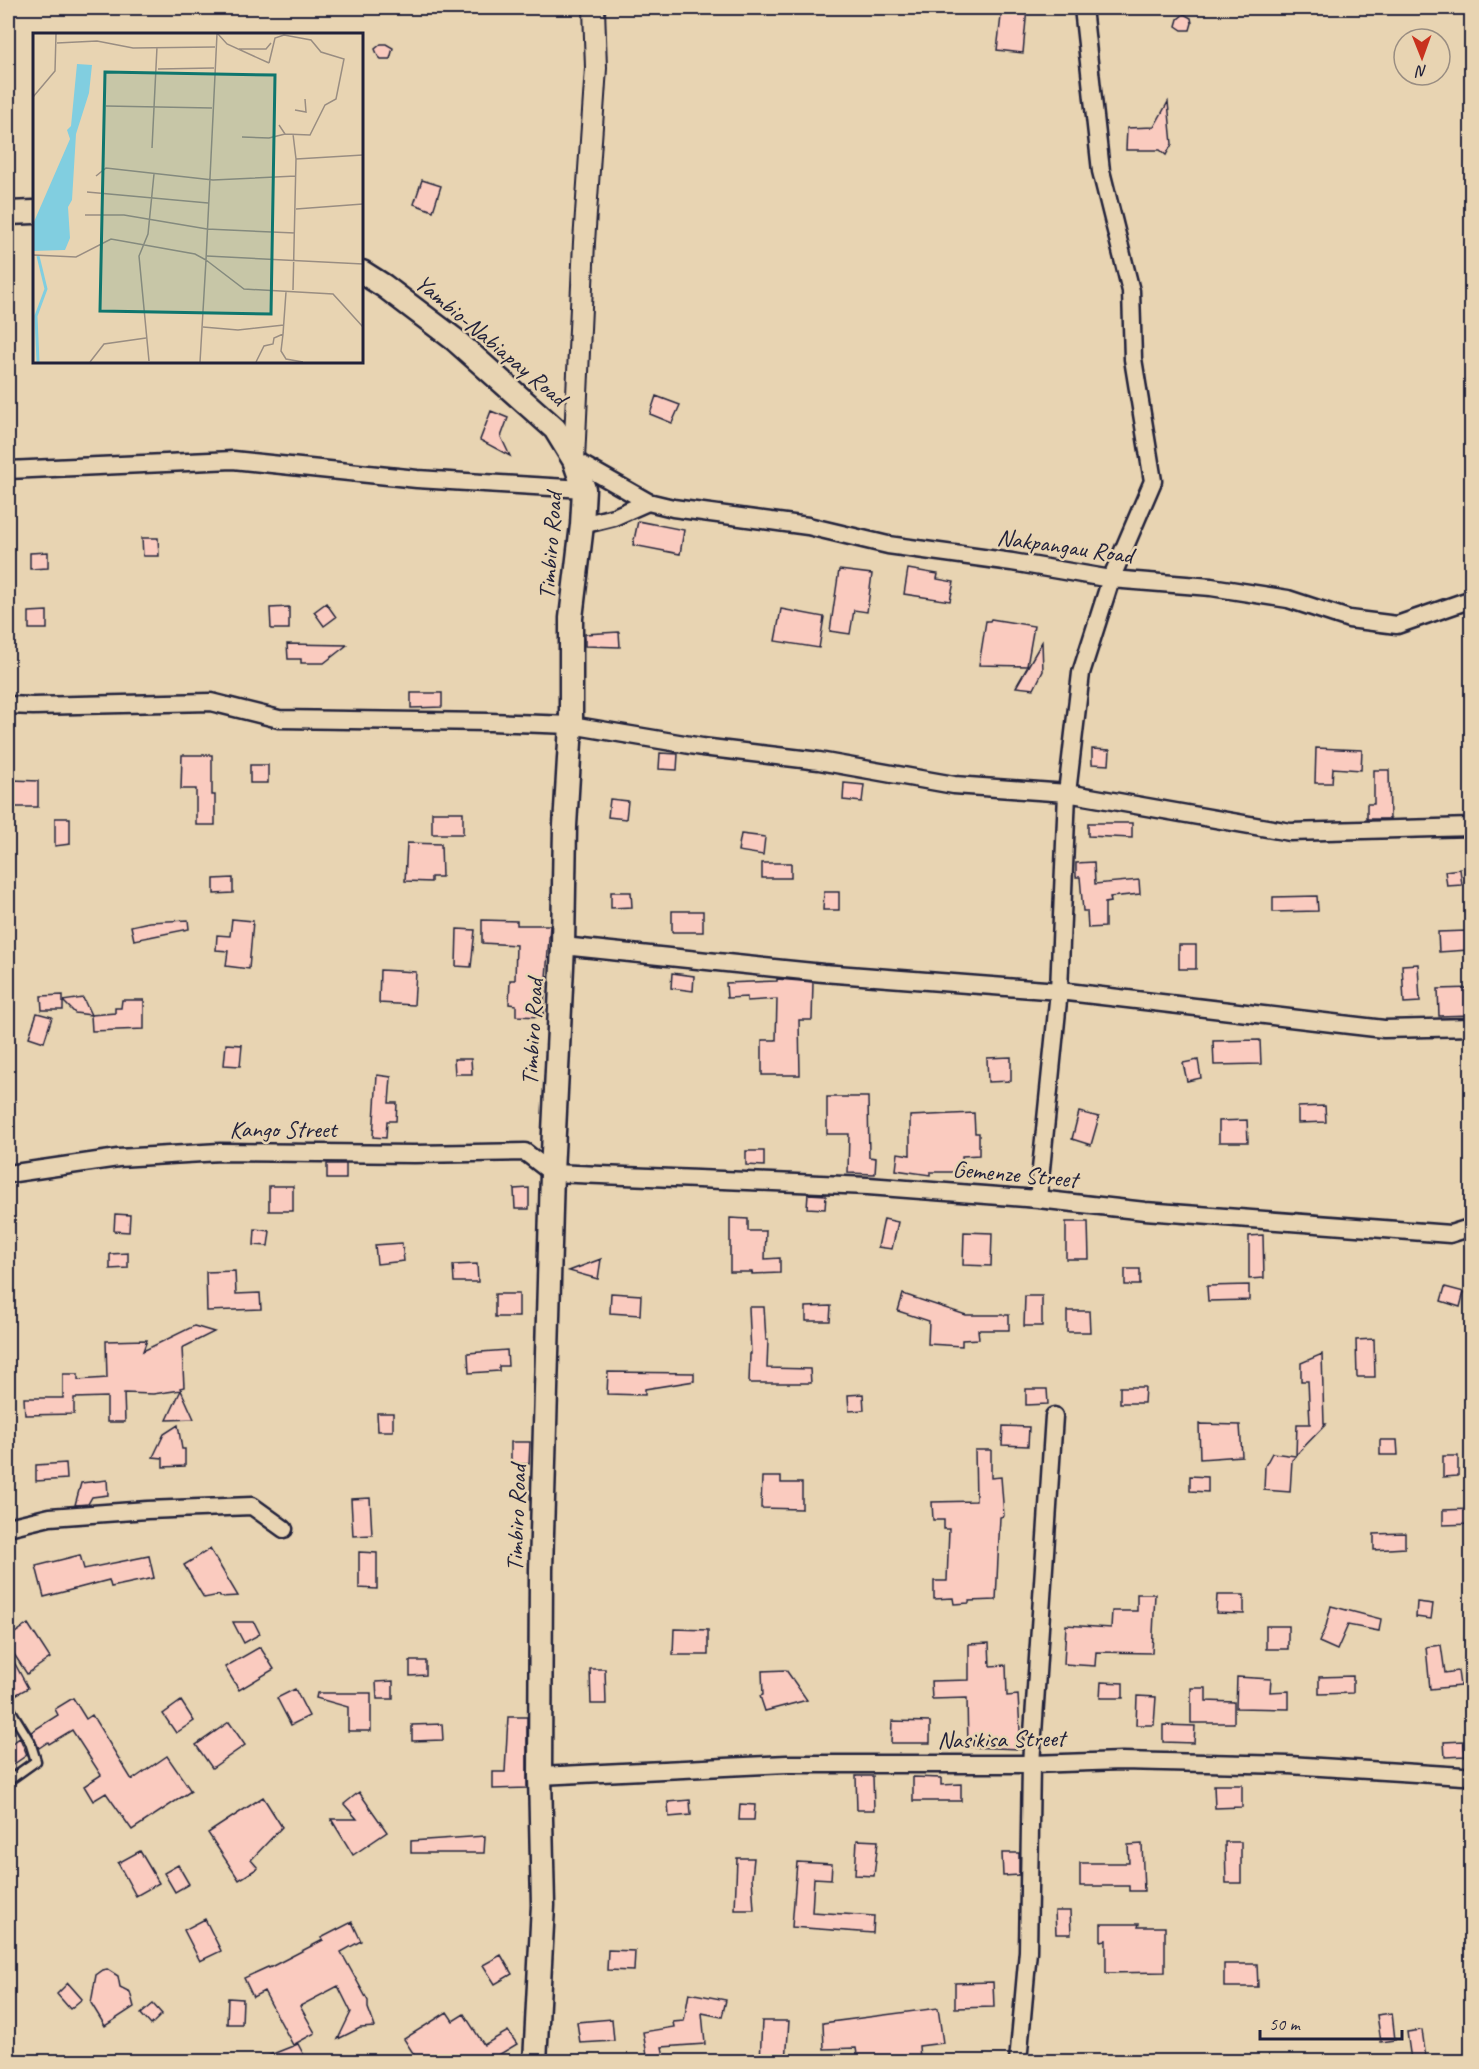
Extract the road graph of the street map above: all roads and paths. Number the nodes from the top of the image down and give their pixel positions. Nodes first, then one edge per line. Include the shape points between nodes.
1 (594, 8) edge
2 (1083, 8) edge
3 (33, 212) edge
4 (8, 213) edge
5 (363, 273) edge
6 (574, 460) junction
7 (8, 470) edge
8 (584, 489) junction
9 (648, 501) junction
10 (582, 525) junction
11 (1111, 579) junction
12 (1472, 599) edge
13 (8, 705) edge
14 (571, 725) junction
15 (1067, 793) junction
16 (1472, 826) edge
17 (563, 946) junction
18 (1059, 991) junction
19 (1472, 1027) edge
20 (552, 1173) junction
21 (8, 1174) edge
22 (1038, 1199) junction
23 (1472, 1227) edge
24 (1054, 1416) dead end
25 (8, 1527) edge
26 (284, 1528) dead end
27 (8, 1706) edge
28 (1030, 1764) junction
29 (540, 1776) junction
30 (1463, 1776) dead end
31 (8, 1780) edge
32 (535, 2061) edge
33 (1018, 2061) edge

1 - 6 street, Timbiro Road via 596,68
2 - 11 street via 1101,171 1131,291 1133,359 1153,481
3 - 4 main road
5 - 6 main road, Yambio-Nabiapay Road via 454,339 522,399 555,429
6 - 8 main road, Timbiro Road
6 - 9 street, Nakpangau Road
7 - 8 street via 233,460 417,479
8 - 10 main road, Timbiro Road
9 - 10 street via 614,517
9 - 11 street, Nakpangau Road via 673,508 808,526 888,545
10 - 14 main road, Timbiro Road via 571,618
11 - 12 street, Nakpangau Road via 1211,587 1288,599 1349,619 1397,625
11 - 15 street via 1081,673
13 - 14 street via 211,702 279,719
14 - 15 street via 954,785
14 - 17 main road, Timbiro Road
15 - 16 street via 1290,832
15 - 18 street
17 - 18 street via 823,973
17 - 20 main road, Timbiro Road
18 - 19 street via 1384,1029
18 - 22 street
20 - 21 street, Kango Street via 525,1152 220,1152 118,1158
20 - 22 street, Gemenze Street via 868,1186
20 - 29 main road, Timbiro Road via 541,1570
22 - 23 street, Gemenze Street via 1450,1234
24 - 28 street
25 - 26 street via 50,1517 252,1506
27 - 31 lane via 30,1742 36,1761
28 - 29 street, Nasikisa Street via 786,1764
28 - 30 street, Nasikisa Street via 1122,1761 1289,1765
28 - 33 street via 1028,1951
29 - 32 main road, Timbiro Road via 543,1905

